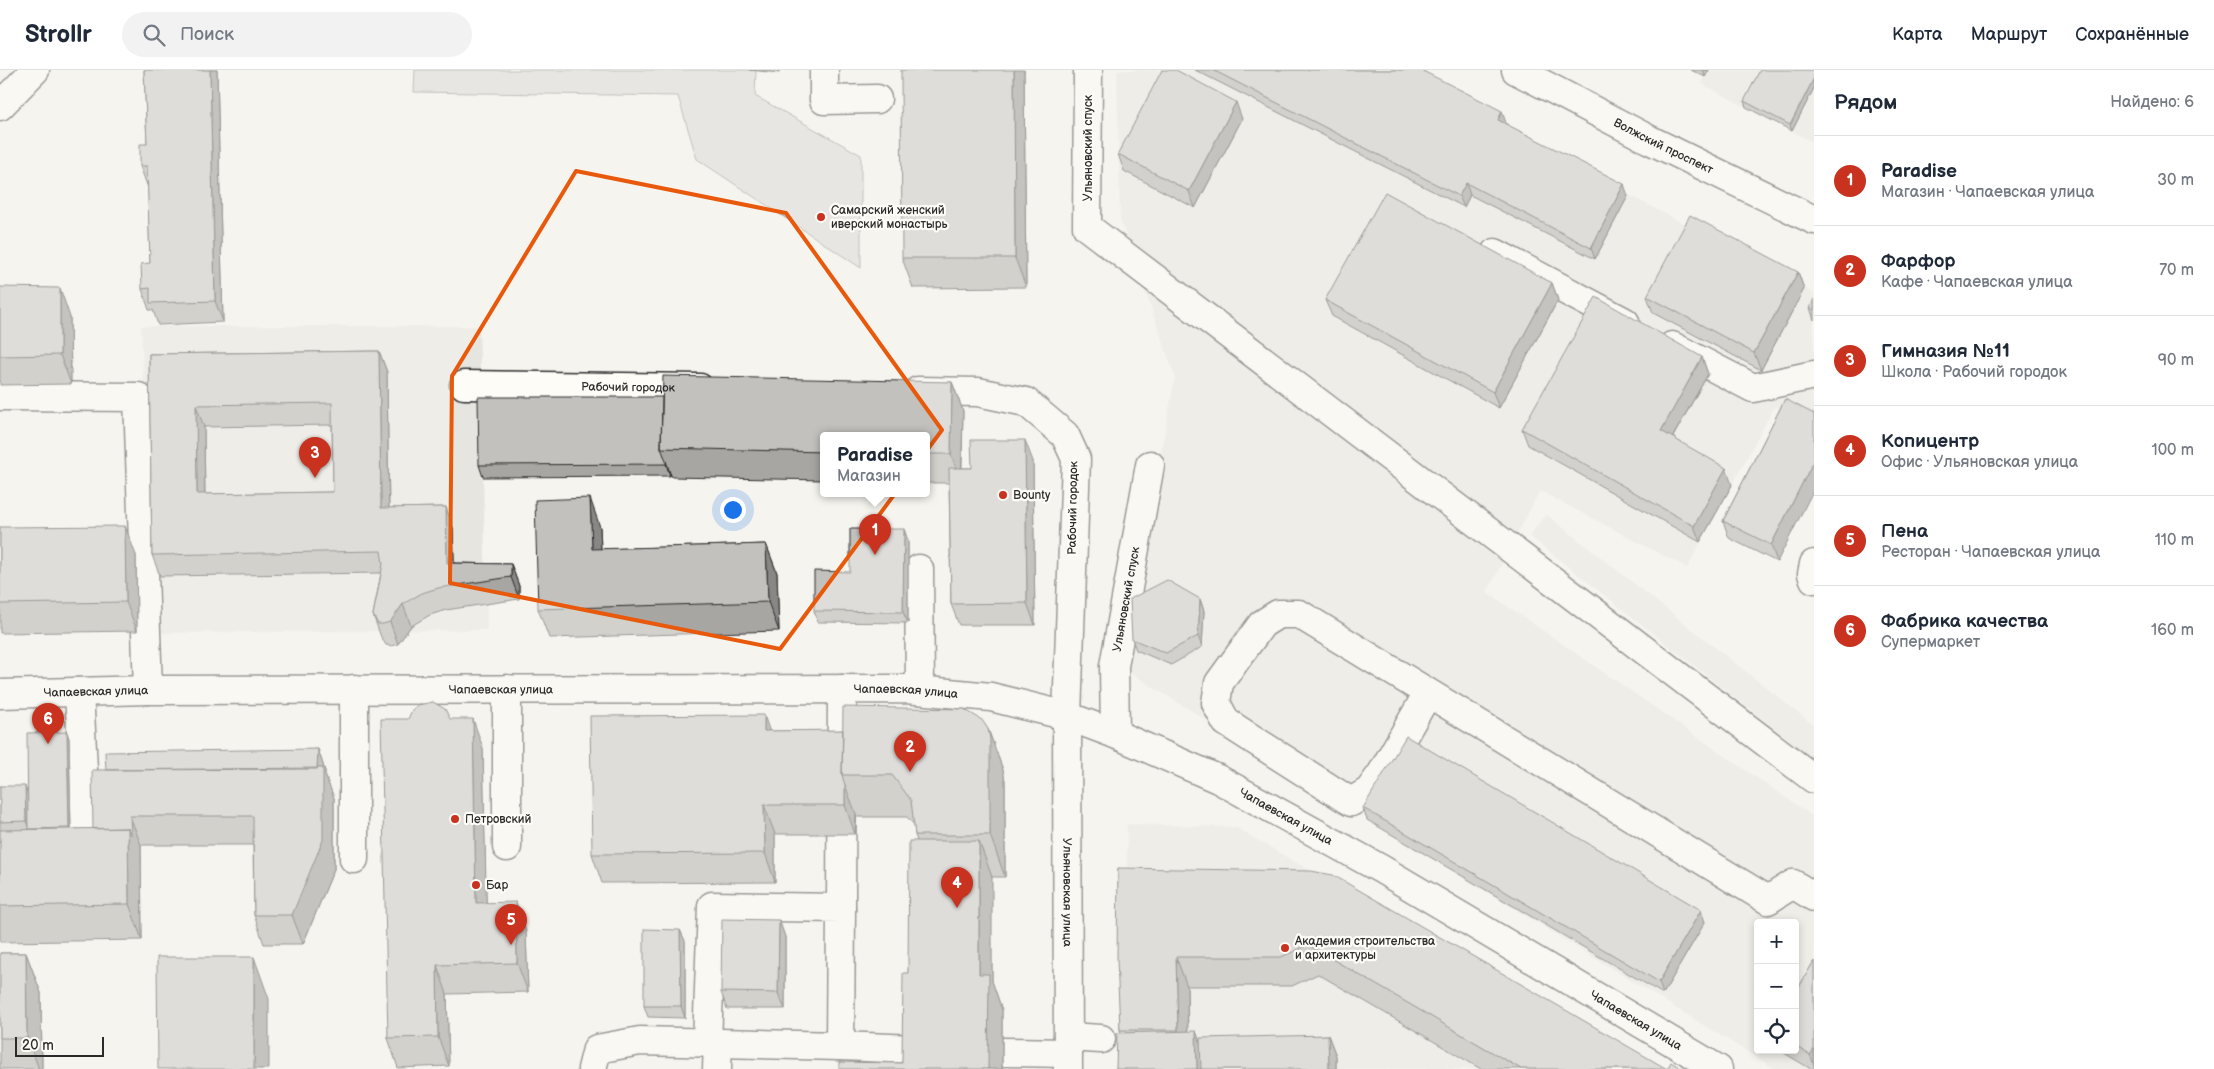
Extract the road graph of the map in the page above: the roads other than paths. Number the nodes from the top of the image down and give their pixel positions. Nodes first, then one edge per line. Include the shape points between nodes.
1 (35, 70) edge
2 (824, 70) edge
3 (1088, 70) edge
4 (1516, 70) edge
5 (877, 99) dead end
6 (0, 106) edge
7 (1814, 220) edge
8 (1473, 241) edge
9 (1814, 375) edge
10 (464, 385) dead end
11 (721, 389) edge
12 (889, 391) edge
13 (0, 396) edge
14 (1150, 466) dead end
15 (1814, 564) edge
16 (919, 569) dead end
17 (1814, 579) edge
18 (507, 689) junction
19 (842, 689) junction
20 (148, 690) junction
21 (354, 690) junction
22 (920, 690) junction
23 (79, 692) junction
24 (1428, 693) junction
25 (0, 694) edge
26 (1067, 716) junction
27 (1115, 734) junction
28 (1814, 779) edge
29 (507, 847) dead end
30 (0, 857) edge
31 (354, 859) dead end
32 (1814, 897) edge
33 (841, 908) junction
34 (1101, 1039) dead end
35 (840, 1046) junction
36 (916, 1050) edge
37 (714, 1051) edge
38 (1002, 1052) dead end
39 (1068, 1053) edge
40 (592, 1069) edge
41 (1718, 1069) edge

1 - 6 street
2 - 5 street via 824,100
3 - 28 street, Ульяновский спуск via 1087,226
4 - 7 street, Волжский проспект
8 - 9 street via 1753,388
10 - 11 street, Рабочий городок
12 - 26 street, Рабочий городок via 978,392 1026,402 1065,435 1076,459
13 - 20 street via 138,396
14 - 27 street, Ульяновский спуск via 1114,666
15 - 17 street
16 - 22 street
18 - 19 street, Чапаевская улица
18 - 21 street, Чапаевская улица
18 - 29 street
19 - 22 street, Чапаевская улица
19 - 33 street
20 - 21 street, Чапаевская улица
20 - 23 street, Чапаевская улица
21 - 31 street
22 - 26 street, Чапаевская улица via 991,697
23 - 25 street, Чапаевская улица
23 - 30 street via 82,846
24 - 24 street via 1370,791 1352,802 1226,722 1216,703 1219,683 1262,624 1278,614 1299,614
24 - 32 street via 1768,900 1793,884
26 - 27 street, Чапаевская улица
26 - 39 street, Ульяновская улица
27 - 41 street, Чапаевская улица via 1218,779 1381,869
33 - 35 street
33 - 37 street via 712,906
34 - 39 street
35 - 36 street
35 - 37 street
37 - 40 street via 640,1041 597,1049
38 - 39 street

